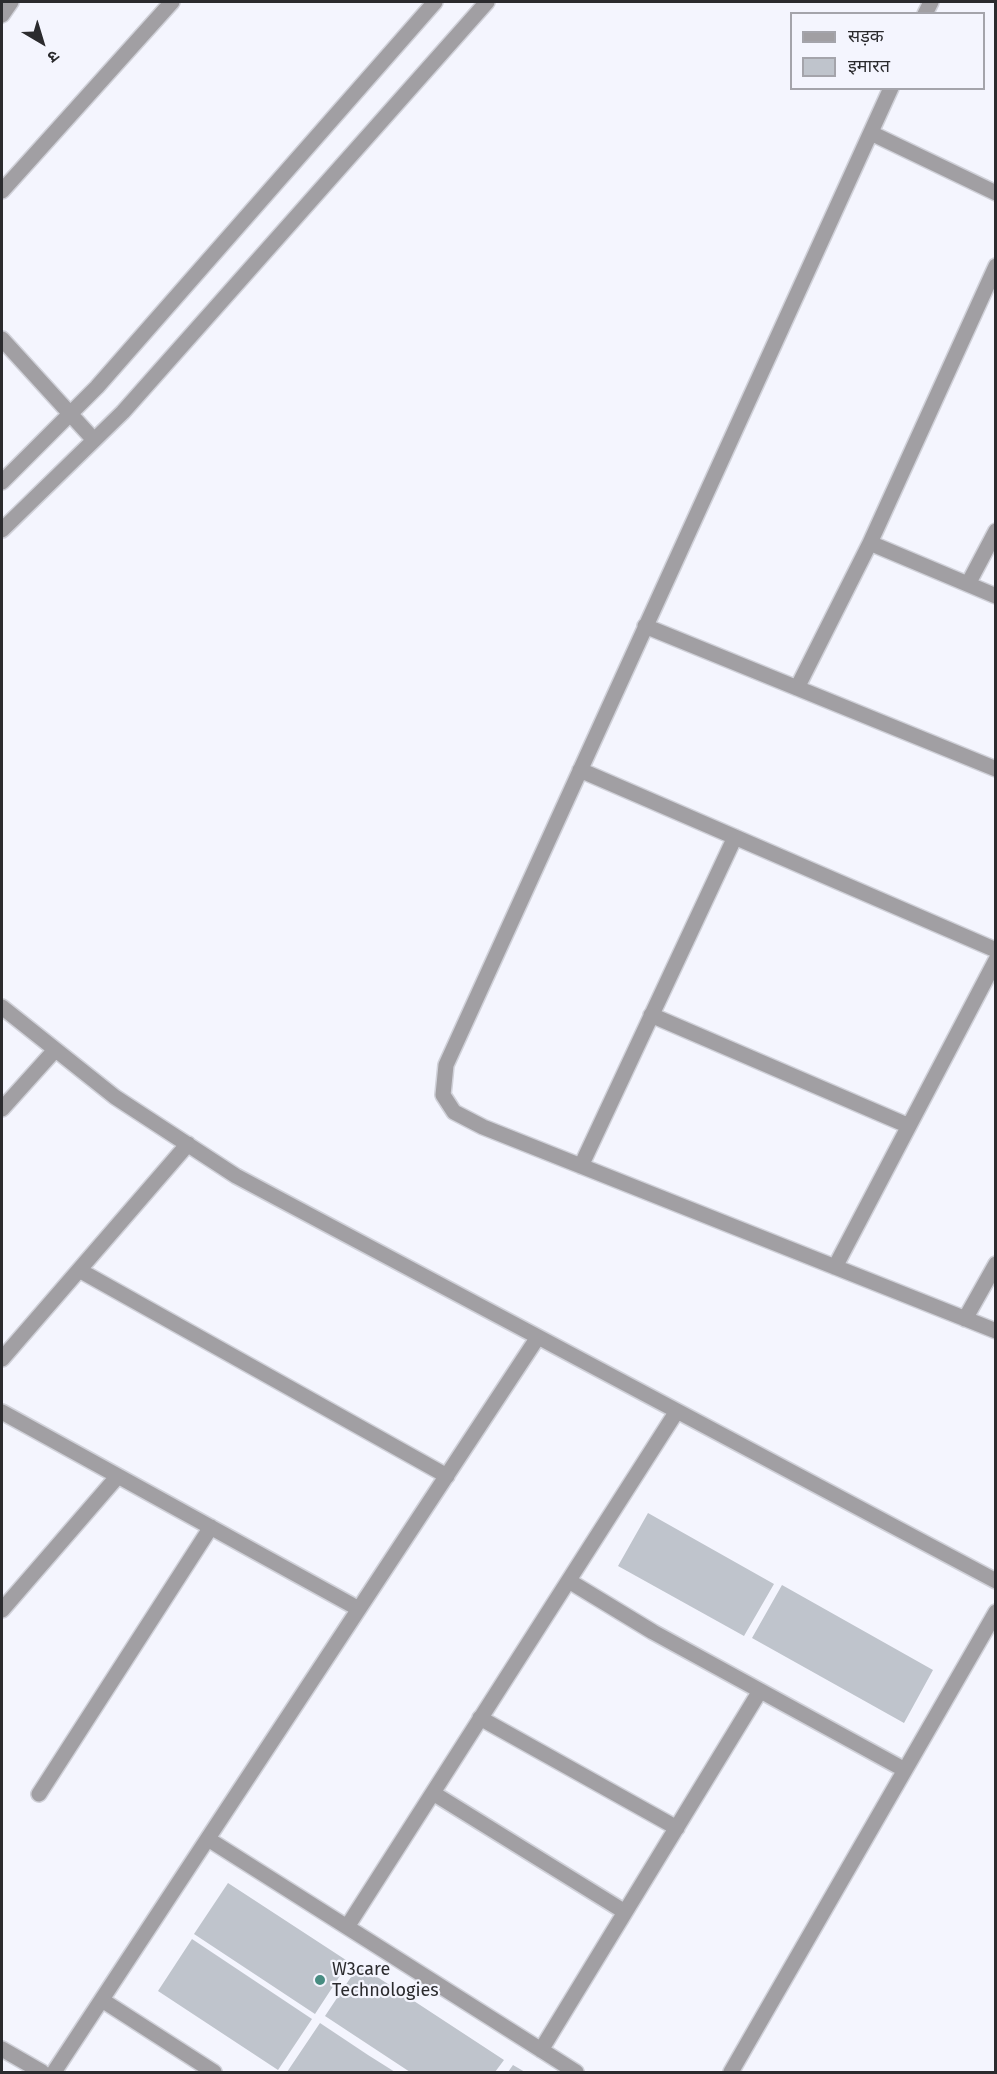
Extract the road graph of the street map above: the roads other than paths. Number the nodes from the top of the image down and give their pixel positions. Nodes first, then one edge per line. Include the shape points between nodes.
1 (11, 2) edge
2 (172, 2) edge
3 (435, 2) edge
4 (487, 2) edge
5 (2, 15) edge
6 (890, 90) edge
7 (871, 133) junction
8 (2, 191) edge
9 (996, 193) edge
10 (996, 266) edge
11 (2, 339) edge
12 (70, 413) junction
13 (94, 440) junction
14 (2, 482) edge
15 (2, 530) edge
16 (996, 531) edge
17 (870, 543) junction
18 (968, 584) junction
19 (996, 596) edge
20 (645, 626) junction
21 (797, 688) junction
22 (996, 769) edge
23 (580, 770) junction
24 (735, 837) junction
25 (996, 950) edge
26 (996, 960) edge
27 (2, 1007) edge
28 (651, 1015) junction
29 (55, 1050) junction
30 (2, 1109) edge
31 (909, 1126) junction
32 (188, 1144) junction
33 (581, 1166) junction
34 (996, 1264) edge
35 (835, 1267) junction
36 (79, 1270) junction
37 (965, 1319) junction
38 (996, 1331) edge
39 (538, 1337) junction
40 (2, 1359) edge
41 (677, 1411) junction
42 (2, 1412) edge
43 (118, 1476) junction
44 (447, 1476) junction
45 (211, 1527) junction
46 (568, 1581) junction
47 (996, 1581) edge
48 (359, 1609) junction
49 (2, 1610) edge
50 (996, 1612) edge
51 (760, 1691) junction
52 (480, 1718) junction
53 (905, 1770) junction
54 (433, 1792) junction
55 (39, 1794) dead end
56 (677, 1828) junction
57 (208, 1839) junction
58 (625, 1912) junction
59 (346, 1927) junction
60 (102, 2000) junction
61 (2, 2049) edge
62 (541, 2050) junction
63 (42, 2073) edge
64 (54, 2073) edge
65 (214, 2073) edge
66 (576, 2073) edge
67 (732, 2073) edge

1 - 5 street
2 - 8 street
3 - 12 street via 98,387
4 - 13 street
6 - 7 street
7 - 9 street
7 - 20 street
10 - 17 street
11 - 12 street
12 - 13 street
12 - 14 street
13 - 15 street
16 - 18 street
17 - 18 street
17 - 21 street
18 - 19 street
20 - 21 street
20 - 23 street
21 - 22 street
23 - 24 street
23 - 33 street via 446,1065 443,1095 454,1112 483,1128
24 - 25 street
24 - 28 street
26 - 31 street
27 - 29 street
28 - 31 street
28 - 33 street
29 - 30 street
29 - 32 street via 115,1097
31 - 35 street
32 - 36 street
32 - 39 street via 236,1176
33 - 35 street
34 - 37 street
35 - 37 street
36 - 40 street
36 - 44 street
37 - 38 street
39 - 41 street
39 - 44 street
41 - 46 street
41 - 47 street
42 - 43 street
43 - 45 street
43 - 49 street
44 - 48 street
45 - 48 street
45 - 55 street
46 - 51 street
46 - 52 street
48 - 57 street
50 - 53 street
51 - 53 street
51 - 56 street
52 - 54 street
52 - 56 street
53 - 67 street
54 - 58 street
54 - 59 street
56 - 58 street
57 - 59 street
57 - 60 street
58 - 62 street
59 - 62 street
60 - 64 street
60 - 65 street
61 - 63 street
62 - 66 street

